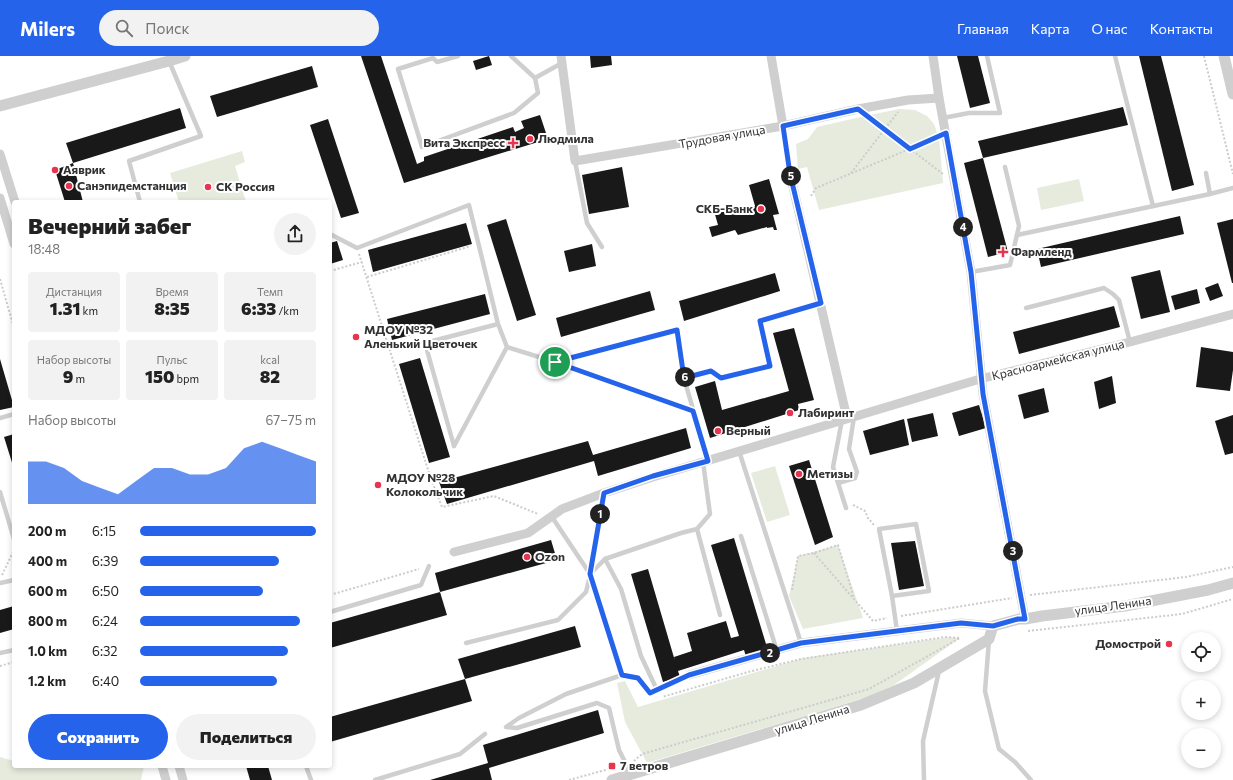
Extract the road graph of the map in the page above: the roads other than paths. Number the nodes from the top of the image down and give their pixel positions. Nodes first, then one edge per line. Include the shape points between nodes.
1 (185, 56) edge
2 (458, 56) edge
3 (511, 56) edge
4 (771, 56) edge
5 (933, 56) edge
6 (987, 56) edge
7 (1115, 56) edge
8 (1224, 56) edge
9 (561, 59) edge
10 (169, 61) junction
11 (536, 78) junction
12 (1233, 94) edge
13 (939, 98) junction
14 (0, 106) edge
15 (943, 118) junction
16 (783, 126) junction
17 (0, 154) edge
18 (575, 161) junction
19 (1005, 167) dead end
20 (790, 174) road end
21 (1206, 174) dead end
22 (1233, 188) edge
23 (1210, 194) junction
24 (0, 198) edge
25 (14, 200) edge
26 (139, 200) edge
27 (1153, 206) junction
28 (332, 235) edge
29 (1017, 235) junction
30 (12, 237) edge
31 (602, 247) dead end
32 (971, 272) junction
33 (821, 303) junction
34 (1026, 308) dead end
35 (1233, 314) edge
36 (498, 324) junction
37 (1130, 342) junction
38 (507, 347) junction
39 (684, 378) junction
40 (980, 379) junction
41 (12, 415) edge
42 (0, 418) edge
43 (848, 418) junction
44 (739, 451) junction
45 (705, 462) junction
46 (838, 483) junction
47 (0, 492) edge
48 (604, 493) junction
49 (846, 508) dead end
50 (548, 515) junction
51 (697, 529) junction
52 (12, 532) edge
53 (741, 536) dead end
54 (454, 552) dead end
55 (604, 559) junction
56 (429, 566) road end
57 (590, 574) junction
58 (12, 580) edge
59 (0, 583) edge
60 (1233, 583) edge
61 (892, 596) junction
62 (332, 611) edge
63 (720, 615) dead end
64 (1025, 619) junction
65 (993, 626) junction
66 (898, 631) junction
67 (989, 639) junction
68 (801, 643) junction
69 (466, 644) dead end
70 (12, 650) edge
71 (777, 651) junction
72 (0, 653) edge
73 (940, 667) junction
74 (622, 675) junction
75 (689, 675) joint
76 (657, 690) junction
77 (486, 734) dead end
78 (163, 768) edge
79 (180, 768) edge
80 (307, 768) edge
81 (629, 775) junction
82 (166, 780) edge
83 (183, 780) edge
84 (310, 780) edge
85 (375, 780) edge
86 (612, 780) edge
87 (924, 780) edge
88 (1031, 780) edge

1 - 10 street
2 - 11 lane via 437,62 433,58 398,69 422,147 514,113 538,93
3 - 11 lane
4 - 16 street
5 - 13 street
6 - 15 lane via 1000,113 969,113
7 - 27 lane
8 - 12 street
9 - 11 lane
9 - 18 street
10 - 14 street
10 - 26 lane via 201,136 129,161
13 - 15 street
13 - 16 street, Трудовая улица via 908,100
15 - 32 street
16 - 18 street, Трудовая улица
17 - 25 street
18 - 31 lane via 587,223
19 - 29 lane via 1019,226
20 - 33 street
21 - 23 lane
22 - 23 lane
23 - 27 lane
24 - 30 street
27 - 29 lane
28 - 36 lane via 357,248 469,205
29 - 32 lane via 1010,265
32 - 40 street
33 - 39 lane via 760,321 770,366 721,378 711,371
33 - 43 street
34 - 37 lane via 1104,288 1118,300
35 - 37 street, Красноармейская улица
36 - 38 lane
36 - 38 lane via 425,343 454,446
37 - 40 street, Красноармейская улица
38 - 39 lane via 555,362 677,330
39 - 45 lane
40 - 43 street, Красноармейская улица
40 - 64 street
41 - 42 lane
43 - 44 street, Красноармейская улица
43 - 46 lane via 833,467
43 - 46 lane via 849,449 857,472 856,478
44 - 45 street, Красноармейская улица
44 - 68 lane
45 - 48 street, Красноармейская улица
45 - 51 lane via 710,514
46 - 49 lane
47 - 52 lane
48 - 50 street, Красноармейская улица
48 - 57 lane
50 - 54 street, Красноармейская улица via 528,533
50 - 57 lane
51 - 55 lane
51 - 63 lane
53 - 71 lane
55 - 57 lane
55 - 76 lane via 621,589 641,656
56 - 62 lane via 421,585
57 - 69 lane via 586,592 558,620
57 - 74 lane
58 - 59 lane
60 - 64 street, улица Ленина via 1125,606
61 - 61 lane via 879,529 916,524 929,591
61 - 66 lane
64 - 65 street, улица Ленина
65 - 66 street, улица Ленина via 961,623
65 - 67 street
66 - 68 street, улица Ленина
67 - 73 street, улица Ленина
67 - 88 lane via 985,691 999,749
68 - 71 street, улица Ленина
70 - 72 lane
71 - 75 street, улица Ленина
73 - 81 street, улица Ленина via 914,683 862,705
73 - 87 lane via 923,741
74 - 76 lane via 638,678 650,693
74 - 81 lane via 566,694 506,727 517,728 597,703 609,708 619,750
75 - 76 lane
77 - 85 lane via 460,754
78 - 82 street
79 - 83 street
80 - 84 lane
81 - 86 street, улица Ленина

